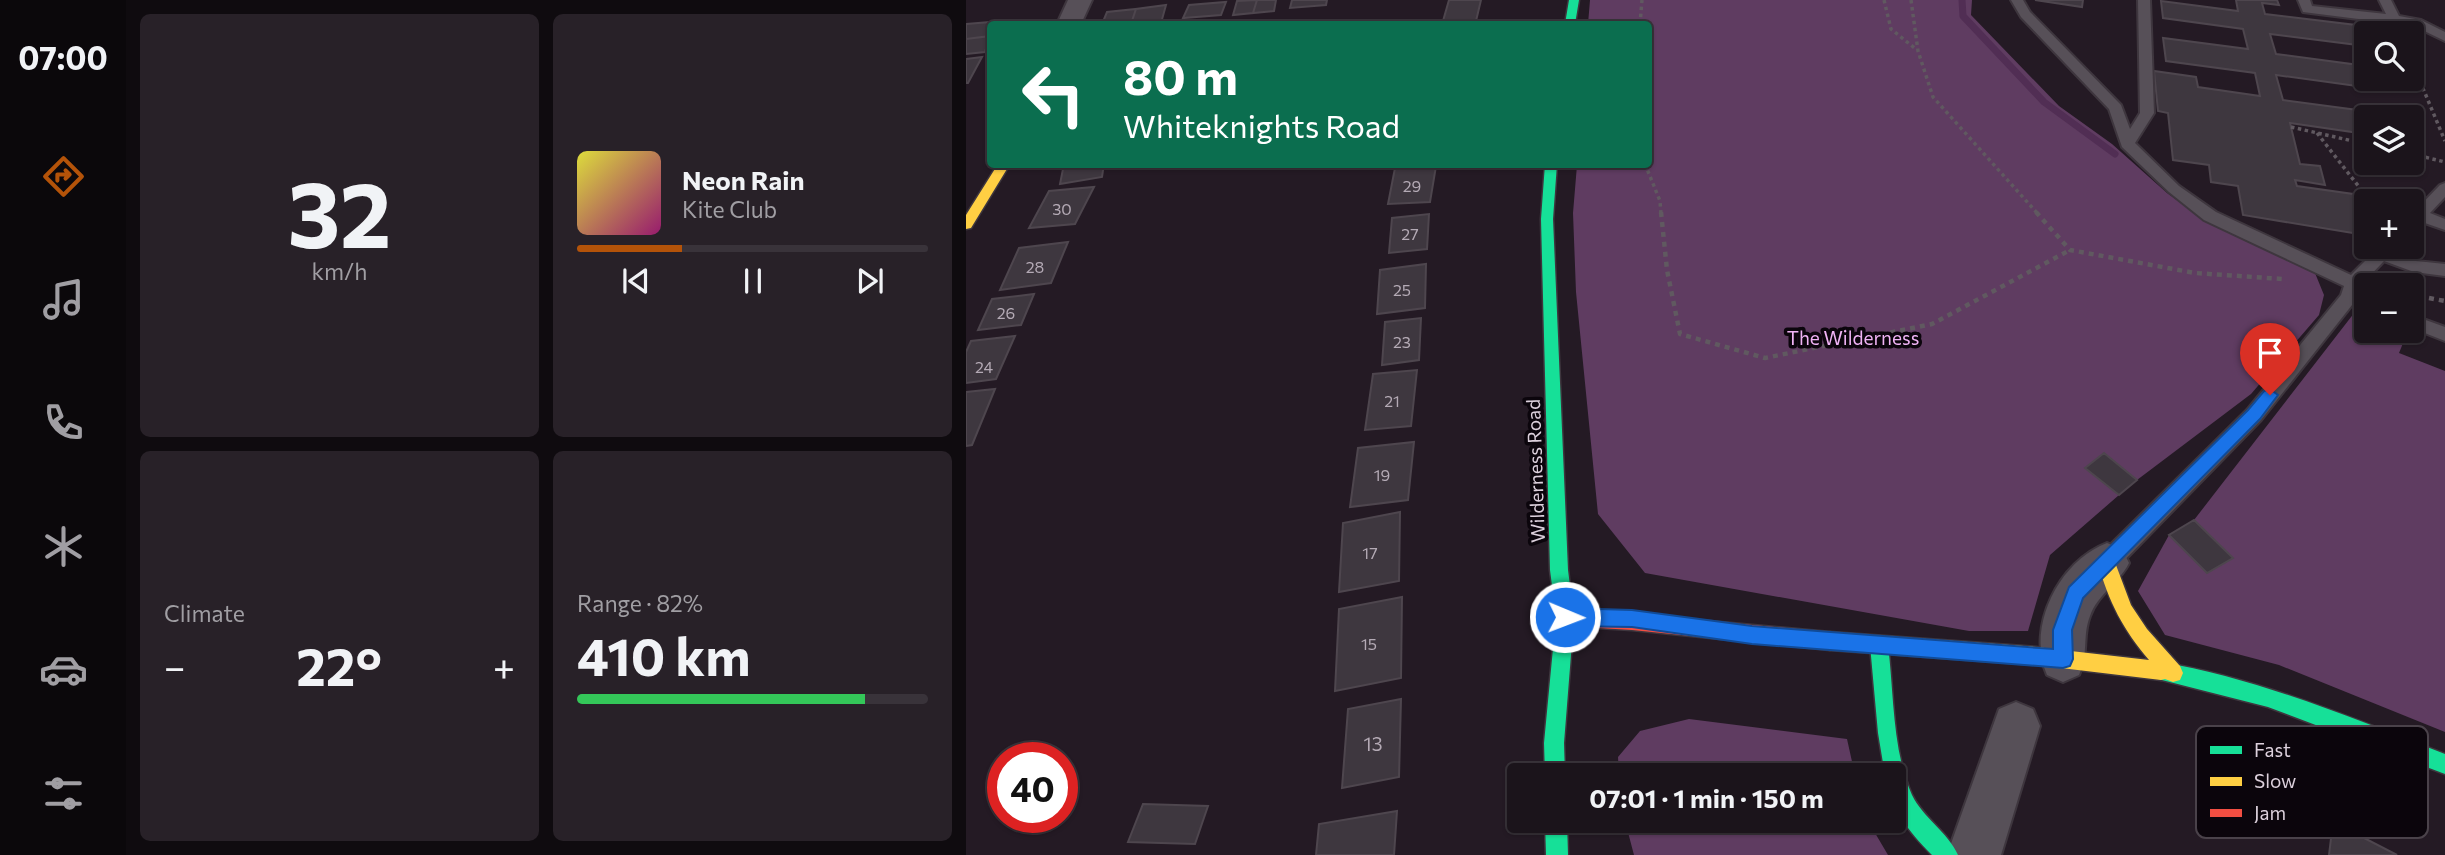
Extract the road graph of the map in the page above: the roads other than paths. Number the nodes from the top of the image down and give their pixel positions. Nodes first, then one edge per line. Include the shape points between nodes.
1 (1080, 0) edge
2 (1574, 0) edge
3 (2017, 0) edge
4 (2144, 0) edge
5 (2304, 0) edge
6 (2343, 0) edge
7 (2386, 3) edge
8 (2394, 19) junction
9 (1070, 21) edge
10 (1570, 21) edge
11 (2445, 37) edge
12 (2127, 144) junction
13 (1002, 168) edge
14 (1551, 168) edge
15 (2445, 188) edge
16 (2424, 210) edge
17 (2424, 221) edge
18 (966, 225) edge
19 (2445, 225) edge
20 (2378, 259) edge
21 (2401, 259) edge
22 (2445, 270) edge
23 (2353, 290) edge
24 (2424, 326) edge
25 (2445, 334) edge
26 (2107, 563) junction
27 (1565, 617) junction
28 (1879, 645) junction
29 (2063, 659) junction
30 (2173, 673) junction
31 (2016, 726) dead end
32 (2343, 726) edge
33 (2428, 758) edge
34 (1555, 763) edge
35 (2445, 764) edge
36 (1556, 833) edge
37 (1557, 855) edge
38 (1947, 855) edge
39 (1974, 855) edge

1 - 9 street
2 - 10 street
3 - 12 lane via 2025,14 2116,108
4 - 12 lane via 2147,113
5 - 8 lane via 2307,9
6 - 7 lane
7 - 8 lane
8 - 11 lane via 2417,23
12 - 23 lane via 2210,216
13 - 18 street
14 - 27 street, Wilderness Road via 1547,233 1559,570
15 - 16 lane
17 - 19 lane
20 - 23 lane
21 - 22 lane via 2414,266
23 - 26 lane via 2254,415
24 - 25 lane
26 - 29 street via 2076,593 2062,630
26 - 30 street via 2114,594 2132,626
27 - 28 street via 1632,619
27 - 34 street, Wilderness Road
28 - 29 street
28 - 38 street via 1900,793 1918,823
29 - 30 street
30 - 32 street via 2205,679
31 - 39 street
33 - 35 street
36 - 37 street

